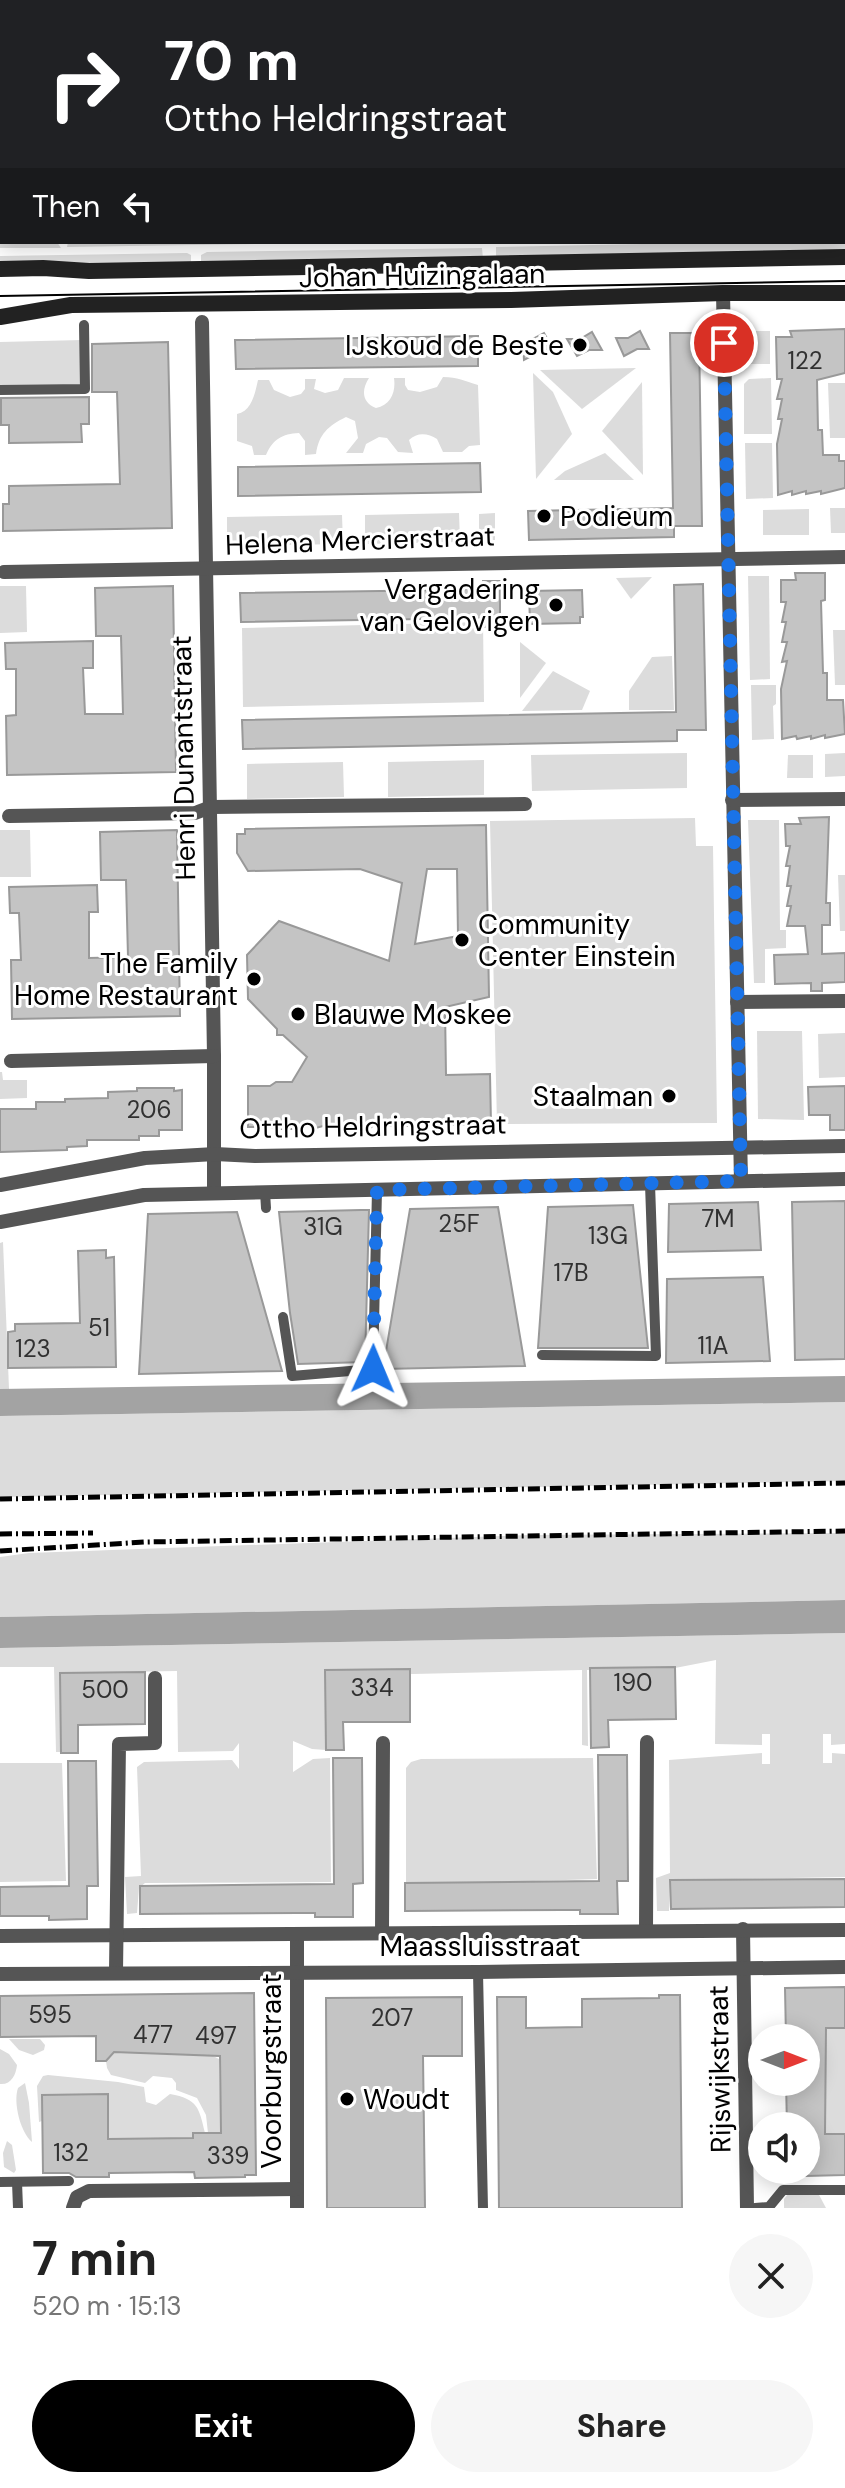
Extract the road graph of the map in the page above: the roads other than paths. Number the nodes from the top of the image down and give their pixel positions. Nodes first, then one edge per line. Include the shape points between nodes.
1 (845, 257) edge
2 (0, 269) edge
3 (723, 293) junction
4 (845, 293) edge
5 (0, 317) edge
6 (202, 322) dead end
7 (84, 325) dead end
8 (0, 390) edge
9 (845, 557) edge
10 (729, 558) junction
11 (206, 570) junction
12 (4, 572) dead end
13 (845, 799) edge
14 (732, 800) junction
15 (525, 804) dead end
16 (211, 807) junction
17 (9, 816) dead end
18 (845, 1001) edge
19 (737, 1002) junction
20 (214, 1056) junction
21 (11, 1061) dead end
22 (845, 1146) edge
23 (740, 1147) junction
24 (215, 1154) junction
25 (845, 1179) edge
26 (741, 1181) junction
27 (650, 1184) junction
28 (0, 1185) edge
29 (377, 1190) junction
30 (214, 1193) junction
31 (0, 1222) edge
32 (283, 1317) dead end
33 (542, 1355) dead end
34 (155, 1678) dead end
35 (647, 1742) dead end
36 (383, 1743) dead end
37 (743, 1929) junction
38 (646, 1930) junction
39 (845, 1930) edge
40 (382, 1933) junction
41 (297, 1934) junction
42 (117, 1935) junction
43 (0, 1936) edge
44 (845, 1967) edge
45 (744, 1968) junction
46 (116, 1972) junction
47 (478, 1972) junction
48 (297, 1973) junction
49 (0, 1974) edge
50 (69, 2181) dead end
51 (0, 2182) edge
52 (17, 2182) junction
53 (297, 2189) junction
54 (845, 2190) edge
55 (18, 2208) edge
56 (73, 2208) edge
57 (297, 2208) edge
58 (483, 2208) edge
59 (747, 2208) edge
60 (755, 2208) edge
61 (769, 2208) edge

1 - 2 main road, Johan Huizingalaan
3 - 4 main road, Johan Huizingalaan
3 - 5 main road, Johan Huizingalaan via 71,305
3 - 10 street
6 - 11 street, Henri Dunantstraat
7 - 8 street via 85,389
9 - 10 street, Helena Mercierstraat
10 - 11 street, Helena Mercierstraat
10 - 14 street
11 - 12 street, Helena Mercierstraat
11 - 16 street, Henri Dunantstraat
13 - 14 street
14 - 19 street
15 - 16 street
16 - 17 street via 195,813
16 - 20 street, Henri Dunantstraat
18 - 19 street
19 - 23 street
20 - 21 street
20 - 24 street, Henri Dunantstraat
22 - 23 street, Ottho Heldringstraat
23 - 24 street, Ottho Heldringstraat
23 - 26 street
24 - 28 street, Ottho Heldringstraat via 145,1158
24 - 30 street, Henri Dunantstraat
25 - 26 street
26 - 27 street
27 - 29 street
27 - 33 street via 656,1356
29 - 30 street via 266,1200
29 - 32 street via 373,1369 292,1376
30 - 31 street via 120,1198
34 - 42 street via 155,1743 119,1744
35 - 38 street
36 - 40 street, Maassluisstraat
37 - 38 street, Maassluisstraat
37 - 39 street, Maassluisstraat
37 - 45 street, Rijswijkstraat
38 - 40 street, Maassluisstraat
40 - 41 street, Maassluisstraat
41 - 42 street, Maassluisstraat
41 - 48 street, Voorburgstraat
42 - 43 street, Maassluisstraat
42 - 46 street
44 - 45 street, Maassluisstraat
45 - 47 street, Maassluisstraat
45 - 59 street, Rijswijkstraat
46 - 48 street, Maassluisstraat
46 - 49 street, Maassluisstraat
47 - 48 street, Maassluisstraat
47 - 58 street
48 - 53 street, Voorburgstraat
50 - 52 street
51 - 52 street
52 - 55 street
53 - 56 street via 89,2191 77,2197
53 - 57 street, Voorburgstraat
54 - 61 street via 783,2190
60 - 61 street

